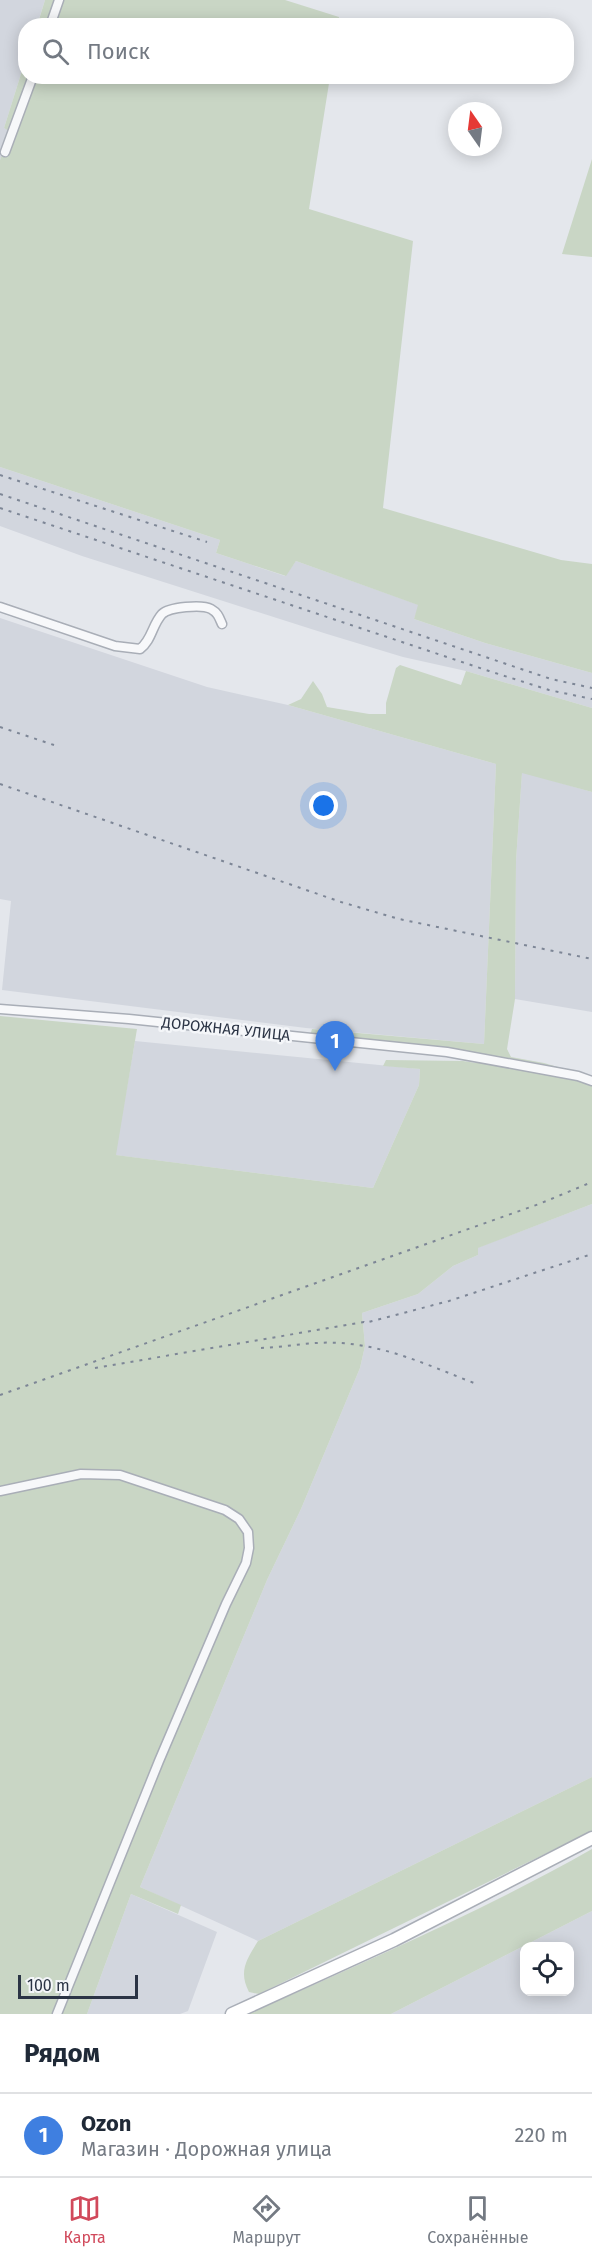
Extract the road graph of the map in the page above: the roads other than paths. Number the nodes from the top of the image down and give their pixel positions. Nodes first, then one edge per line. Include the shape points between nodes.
1 (59, 0) edge
2 (53, 18) edge
3 (30, 84) edge
4 (5, 152) dead end
5 (0, 607) edge
6 (222, 624) dead end
7 (0, 1009) edge
8 (592, 1082) edge
9 (0, 1491) edge
10 (592, 1838) edge
11 (57, 2014) edge
12 (232, 2014) edge

1 - 2 street
3 - 4 street
5 - 6 street via 115,646 140,649 147,644 166,610 209,608 218,614
7 - 8 street, ДОРОЖНАЯ УЛИЦА via 447,1052
9 - 11 street via 81,1474 120,1475 225,1510 239,1519 248,1532 246,1563 159,1761
10 - 12 main road via 394,1940

